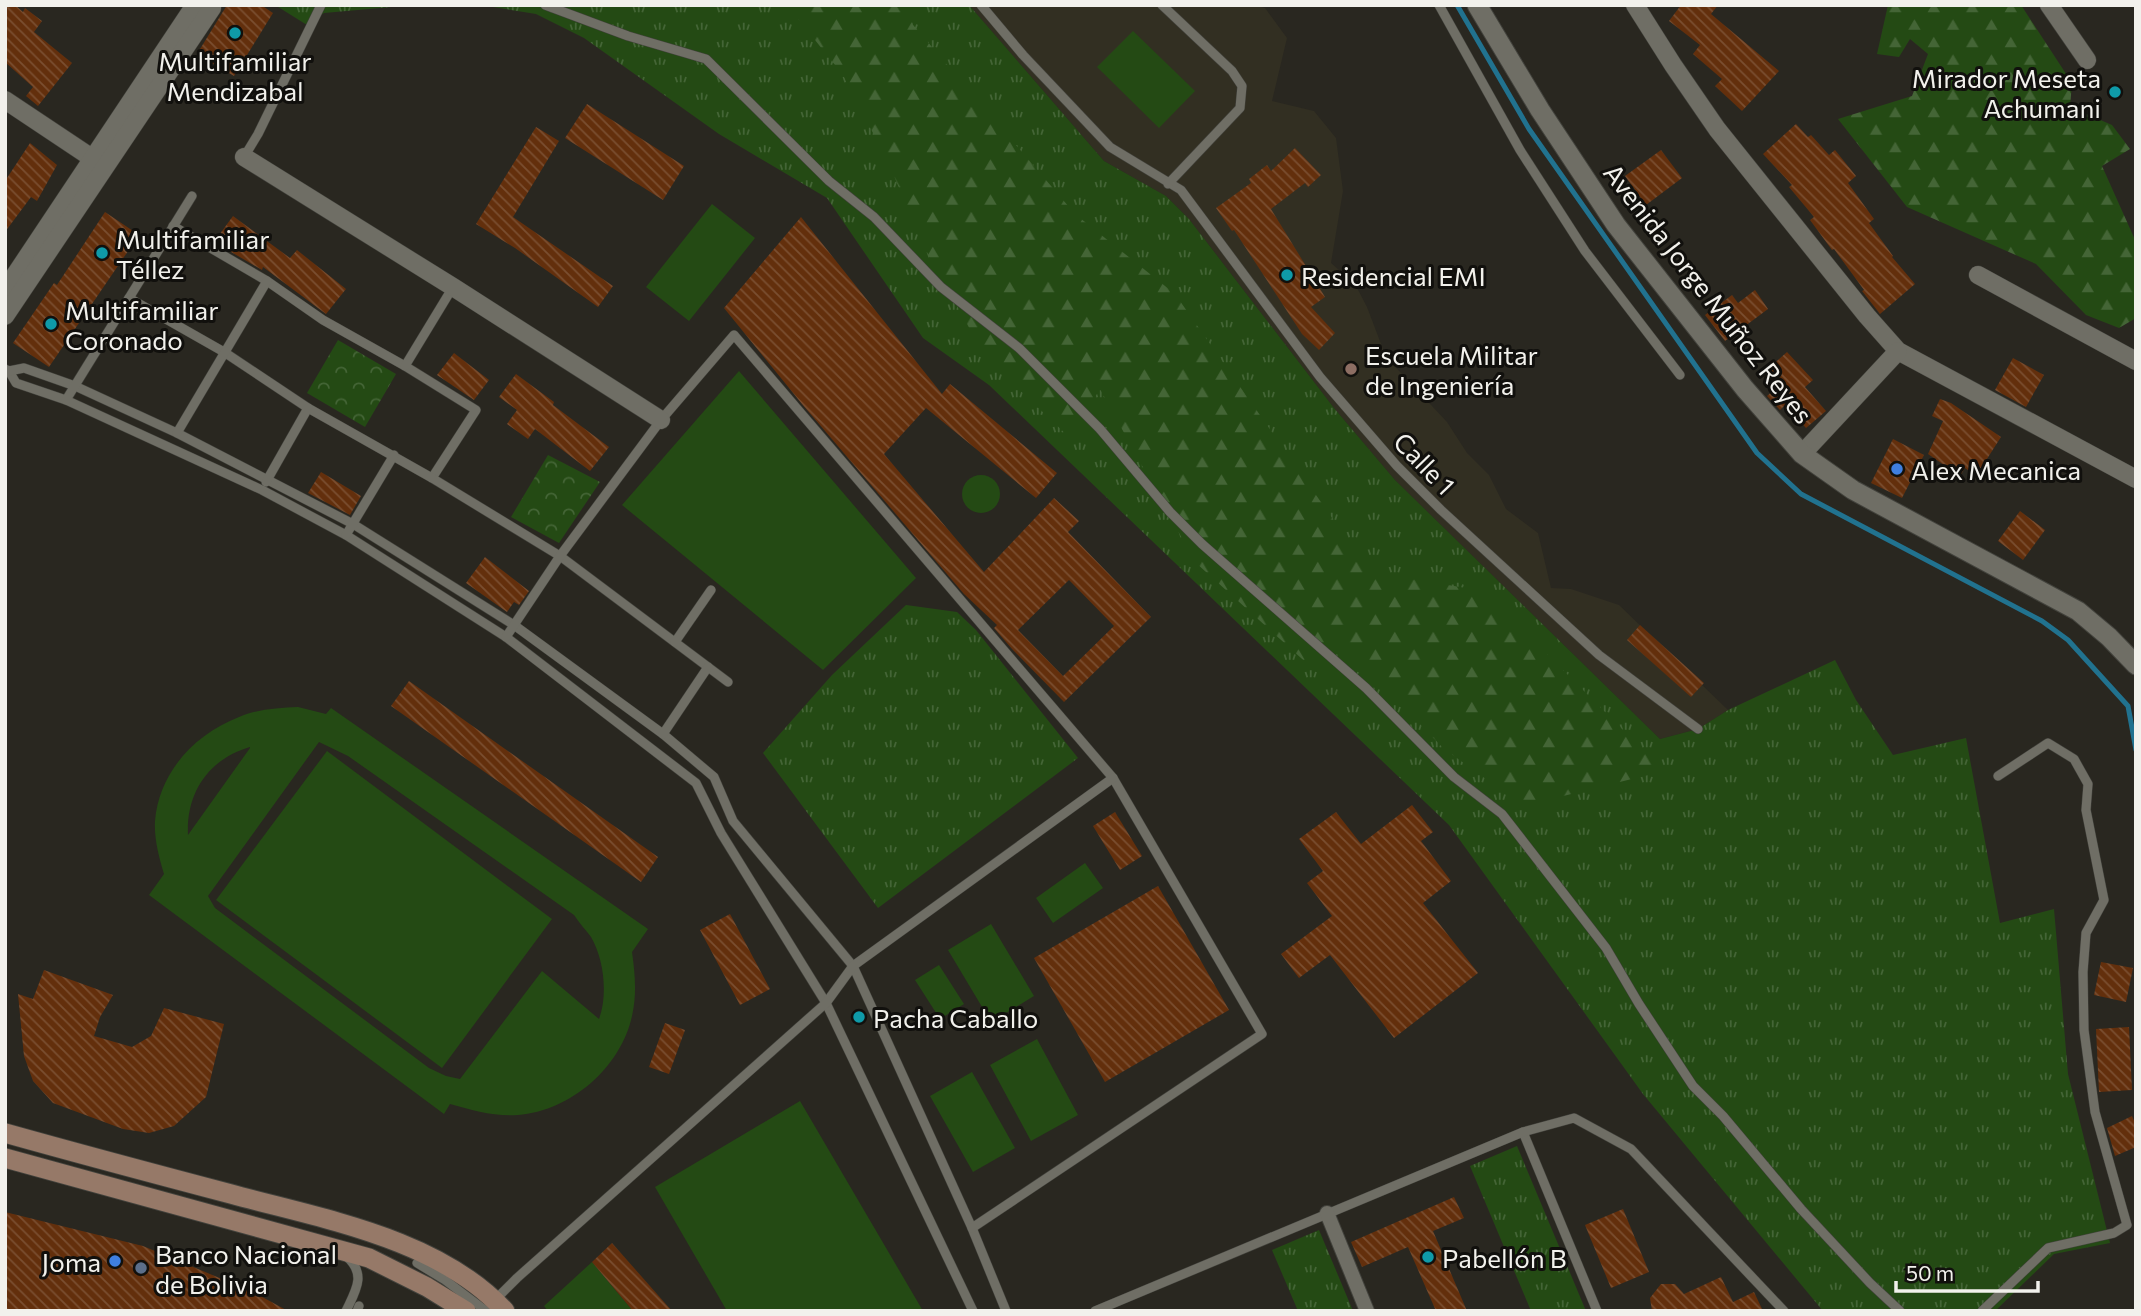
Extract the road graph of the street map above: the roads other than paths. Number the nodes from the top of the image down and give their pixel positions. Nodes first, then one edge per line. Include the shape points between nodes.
1 (321, 5) edge
2 (545, 5) edge
3 (981, 5) edge
4 (1161, 5) edge
5 (1439, 5) edge
6 (1477, 5) edge
7 (1635, 5) edge
8 (2049, 5) edge
9 (206, 6) edge
10 (2087, 60) dead end
11 (5, 100) edge
12 (244, 157) joint
13 (99, 162) junction
14 (1168, 184) junction
15 (192, 196) dead end
16 (62, 218) junction
17 (173, 226) junction
18 (1978, 275) dead end
19 (267, 281) junction
20 (453, 286) junction
21 (5, 290) edge
22 (129, 298) junction
23 (5, 316) edge
24 (1898, 351) junction
25 (224, 352) junction
26 (2136, 361) edge
27 (405, 366) junction
28 (7, 370) edge
29 (1680, 375) dead end
30 (75, 386) junction
31 (66, 400) junction
32 (308, 408) junction
33 (661, 420) junction
34 (177, 433) junction
35 (1802, 454) junction
36 (394, 455) junction
37 (432, 478) junction
38 (2136, 479) edge
39 (268, 480) junction
40 (262, 490) junction
41 (353, 524) junction
42 (346, 535) junction
43 (560, 556) junction
44 (711, 590) dead end
45 (514, 625) junction
46 (506, 637) junction
47 (675, 642) junction
48 (2136, 665) edge
49 (708, 667) junction
50 (729, 682) dead end
51 (1698, 729) dead end
52 (663, 734) junction
53 (1998, 776) dead end
54 (1112, 778) junction
55 (853, 966) junction
56 (826, 1003) junction
57 (1523, 1132) junction
58 (5, 1133) edge
59 (5, 1158) edge
60 (1327, 1213) junction
61 (972, 1228) junction
62 (337, 1249) junction
63 (416, 1263) dead end
64 (495, 1307) edge
65 (346, 1311) edge
66 (466, 1311) edge
67 (973, 1311) edge
68 (1006, 1311) edge
69 (1095, 1311) edge
70 (1367, 1311) edge
71 (1597, 1311) edge
72 (1784, 1311) edge
73 (1900, 1311) edge
74 (1982, 1311) edge

1 - 12 lane
2 - 73 lane via 706,60 829,181 874,217 941,288 1019,348 1100,429 1202,544 1366,688 1454,778 1502,814 1606,948 1693,1086 1801,1209
3 - 14 lane, Calle 1 via 1110,147
4 - 14 lane via 1232,71 1242,86 1240,108
5 - 29 lane via 1520,150 1585,251
6 - 35 street, Avenida Jorge Muñoz Reyes via 1616,225
7 - 24 street via 1717,129
8 - 10 street
9 - 13 street
11 - 13 street
12 - 20 street
13 - 16 street
14 - 51 lane, Calle 1 via 1181,190 1320,377 1397,466 1599,655
15 - 17 lane
16 - 21 street
16 - 23 street
17 - 19 lane
17 - 22 lane
18 - 26 street
19 - 25 lane
19 - 27 lane via 323,320
20 - 27 lane
20 - 33 street
22 - 25 lane
22 - 30 lane
24 - 35 street
24 - 38 street
25 - 32 lane
25 - 34 lane
27 - 37 lane via 476,411
28 - 30 lane via 24,368
28 - 31 lane via 16,383
30 - 31 lane
30 - 34 lane
31 - 40 lane
32 - 36 lane
32 - 39 lane
33 - 43 lane
33 - 54 lane via 734,335
34 - 39 lane
35 - 48 street, Avenida Jorge Muñoz Reyes via 1853,490 2078,611
36 - 37 lane
36 - 41 lane
37 - 43 lane
39 - 40 lane
39 - 41 lane
40 - 42 lane
41 - 42 lane
41 - 45 lane
42 - 46 lane
43 - 45 lane
43 - 47 lane
44 - 47 lane
45 - 46 lane
45 - 52 lane
46 - 56 lane via 696,783 721,833
47 - 49 lane
49 - 50 lane
49 - 52 lane
52 - 55 lane via 714,776 733,821
53 - 74 lane via 2048,743 2074,759 2088,784 2086,810 2104,900 2086,933 2084,1030 2095,1112 2127,1225 2114,1233 2048,1248
54 - 55 lane
54 - 61 lane via 1262,1034
55 - 56 lane
55 - 61 lane
56 - 64 lane via 517,1278
56 - 67 lane
57 - 60 lane
57 - 71 lane
57 - 72 lane via 1574,1118 1631,1149
58 - 64 main road via 406,1245 439,1260
59 - 62 main road
60 - 69 lane
60 - 70 street
61 - 68 lane
62 - 65 lane via 355,1265 359,1278
62 - 66 main road via 401,1273
63 - 64 lane

